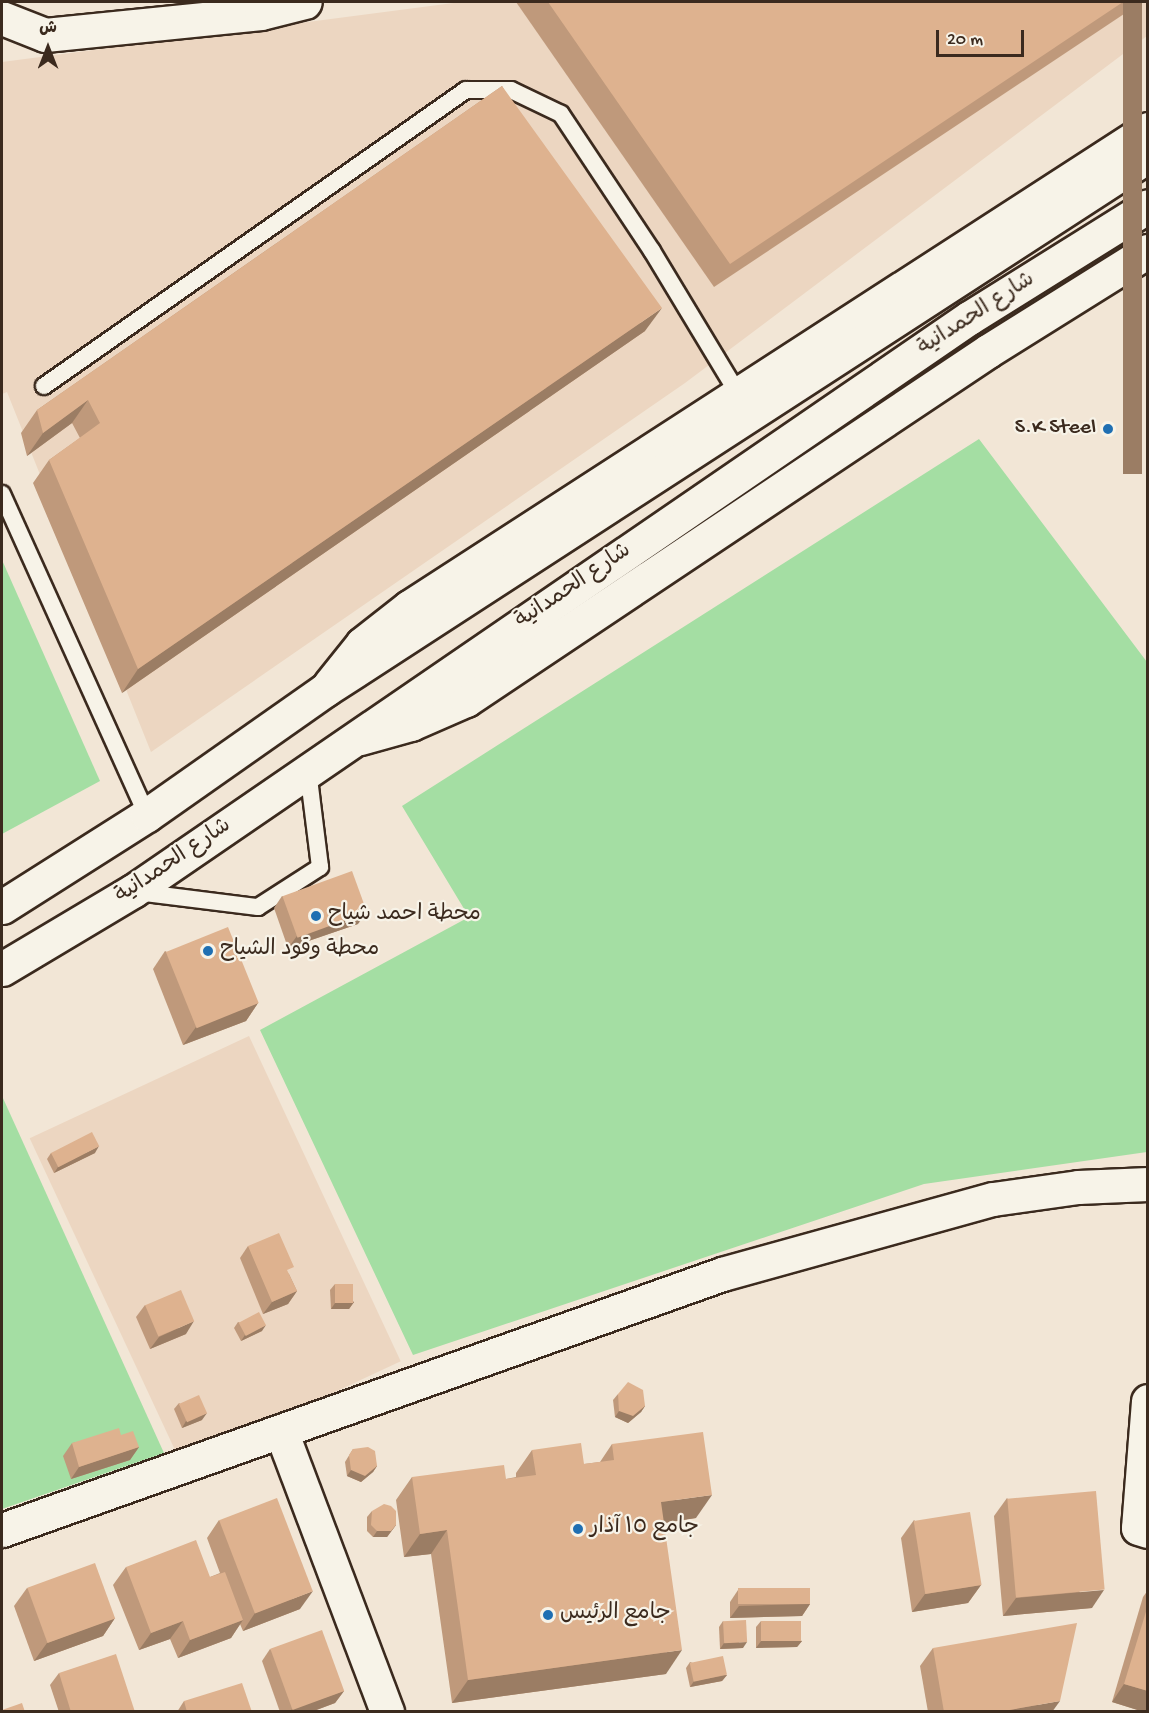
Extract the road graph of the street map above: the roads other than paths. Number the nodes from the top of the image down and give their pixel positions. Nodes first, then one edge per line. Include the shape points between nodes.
1 (305, 2) edge
2 (2, 18) edge
3 (1148, 129) edge
4 (1148, 156) edge
5 (1148, 206) edge
6 (1148, 251) edge
7 (44, 386) dead end
8 (738, 392) junction
9 (2, 494) edge
10 (325, 690) junction
11 (350, 740) junction
12 (308, 771) junction
13 (147, 814) junction
14 (133, 891) junction
15 (2, 907) edge
16 (2, 969) edge
17 (1148, 1184) edge
18 (1148, 1401) edge
19 (281, 1431) junction
20 (2, 1530) edge
21 (1148, 1531) edge
22 (387, 1712) edge

1 - 2 main road via 261,13 45,35
3 - 8 main road
4 - 10 main road, شارع الحمدانية
5 - 11 main road, شارع الحمدانية via 959,325
6 - 11 main road via 988,351 466,700 411,724
7 - 8 lane via 466,90 511,90 561,114 652,251
8 - 10 main road via 409,607 362,644
9 - 13 lane
10 - 13 main road, شارع الحمدانية
11 - 12 main road, شارع الحمدانية
12 - 14 main road, شارع الحمدانية
12 - 14 lane via 320,867 258,907
13 - 15 main road, شارع الحمدانية
14 - 16 main road, شارع الحمدانية
17 - 19 main road via 1036,1192 951,1208 722,1274
18 - 21 main road via 1137,1528
19 - 20 main road
19 - 22 main road

